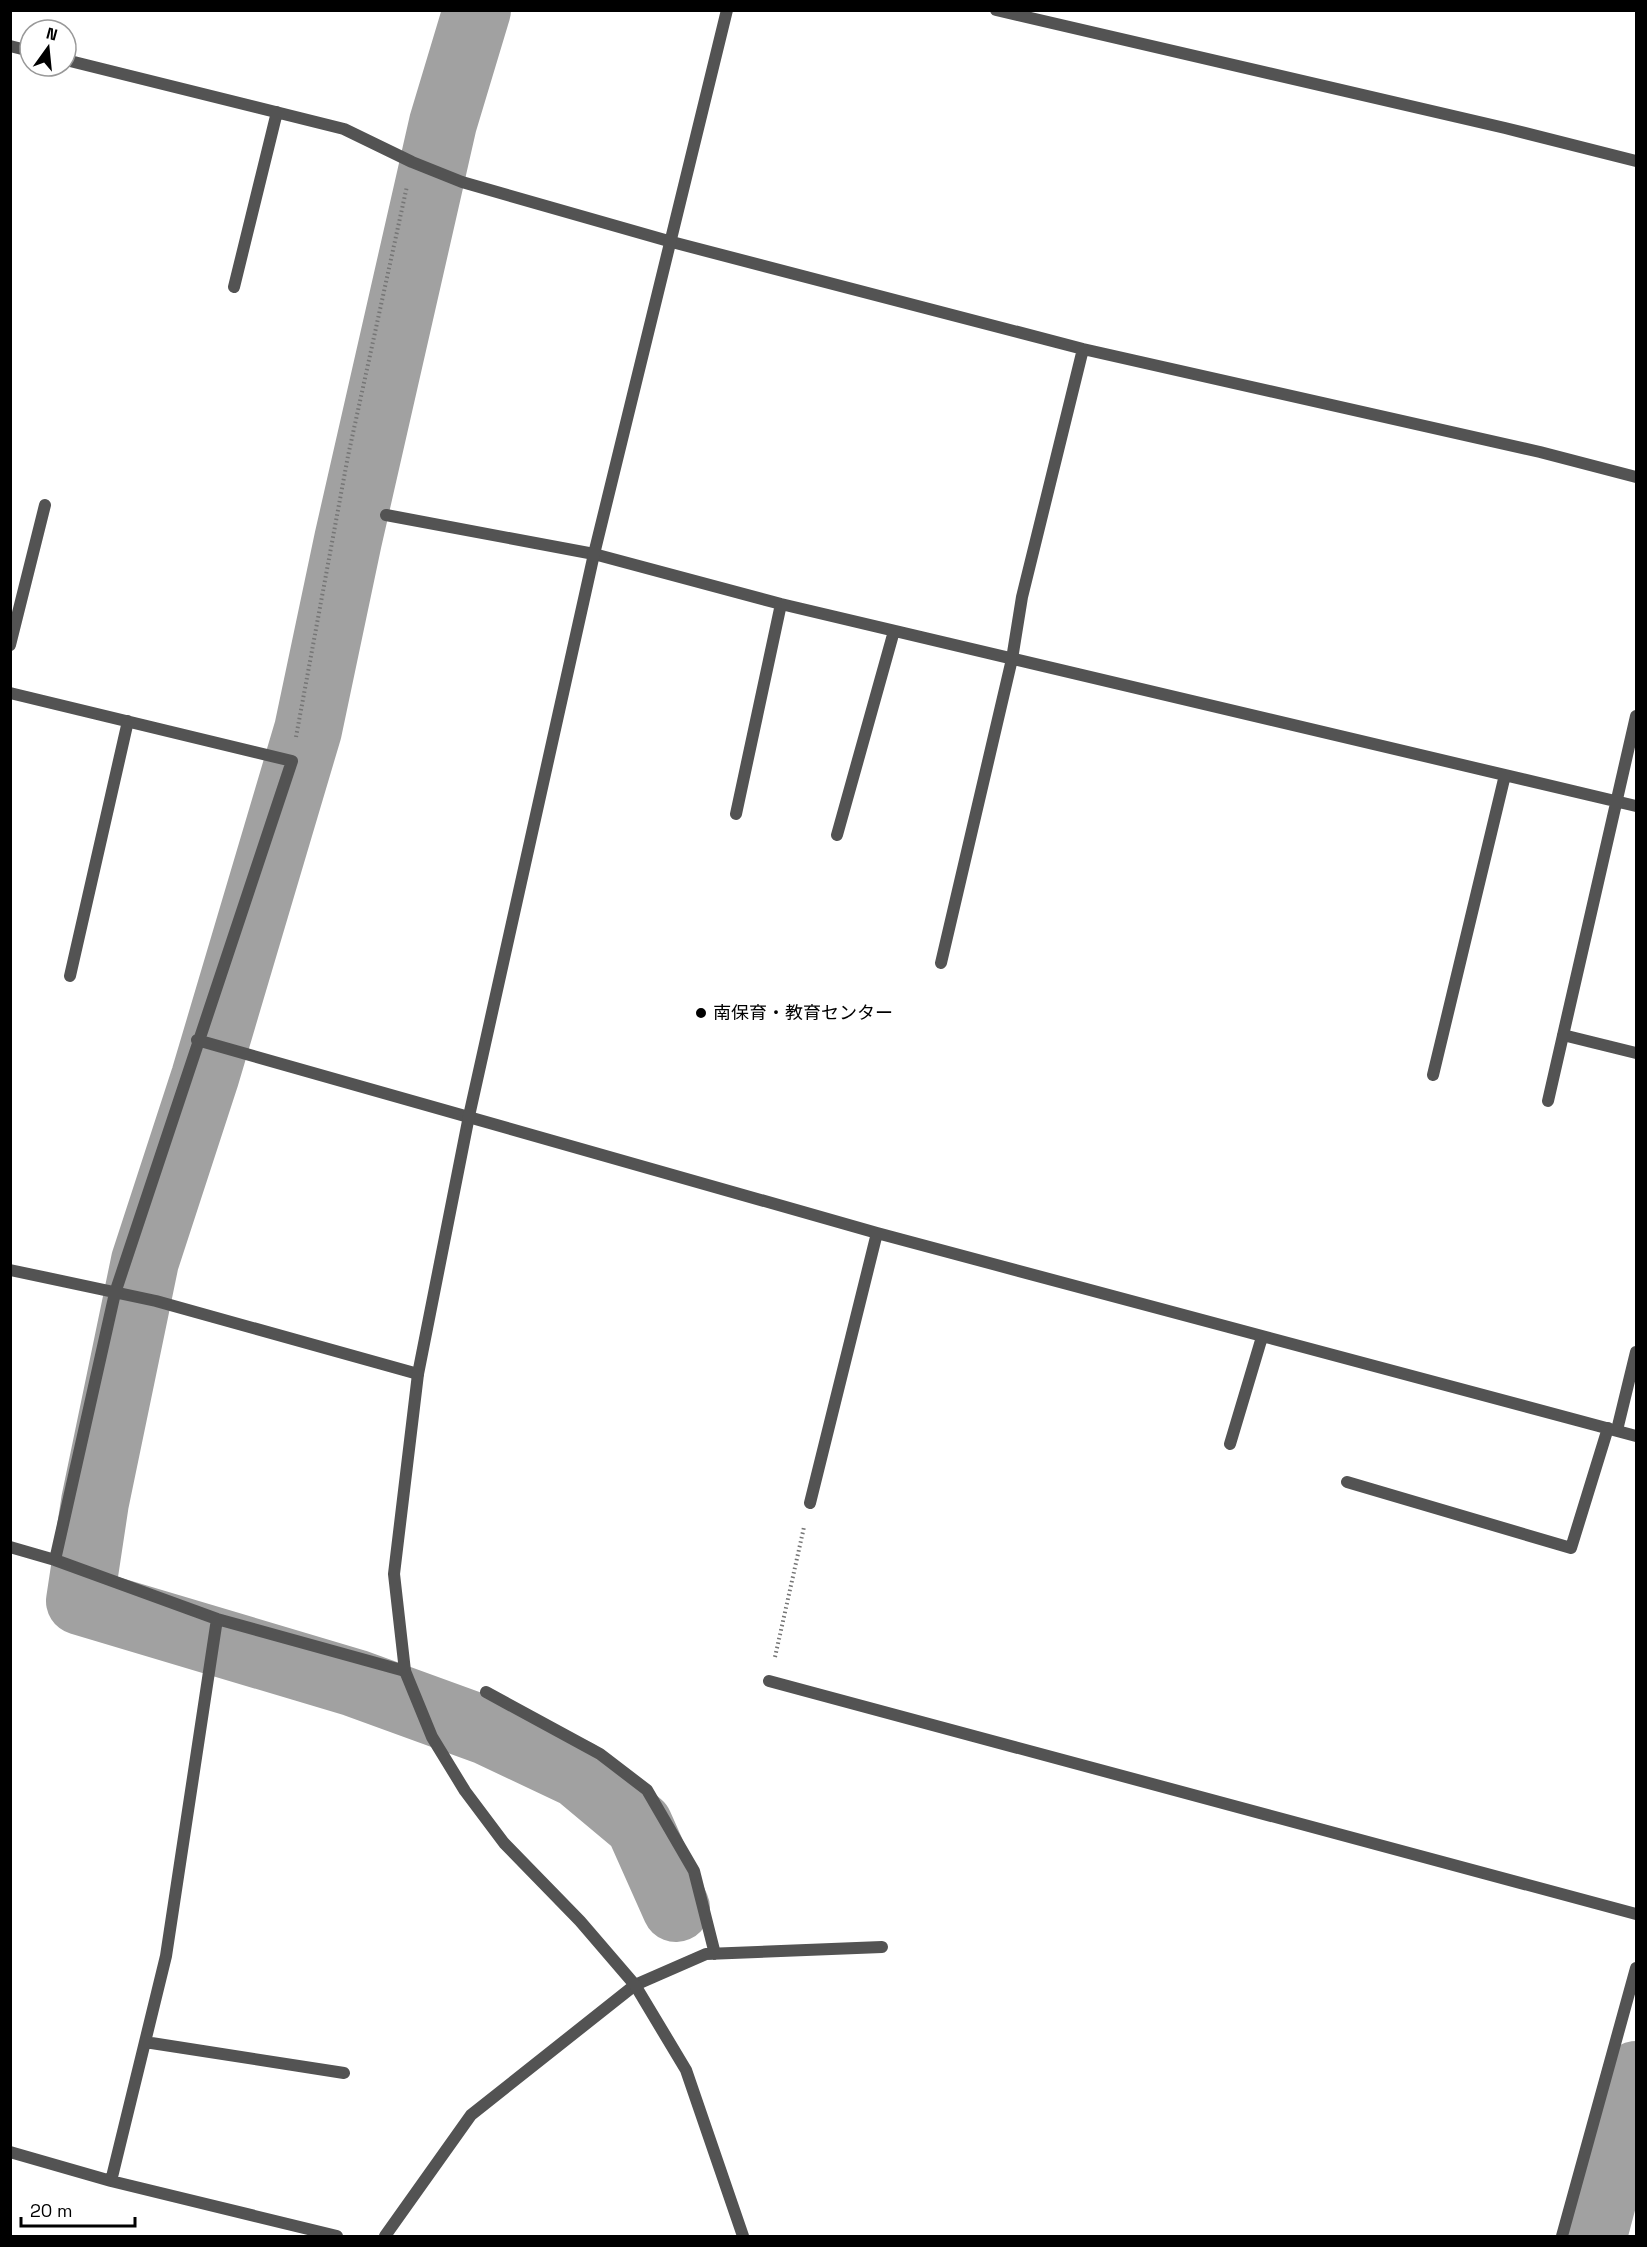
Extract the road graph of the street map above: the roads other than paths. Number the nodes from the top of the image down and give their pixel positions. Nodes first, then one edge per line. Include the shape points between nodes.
1 (727, 10) edge
2 (996, 10) edge
3 (78, 63) edge
4 (277, 112) junction
5 (1636, 161) edge
6 (672, 242) junction
7 (234, 287) dead end
8 (1083, 349) junction
9 (1636, 477) edge
10 (45, 505) dead end
11 (386, 515) dead end
12 (594, 554) junction
13 (781, 604) junction
14 (894, 631) junction
15 (10, 645) edge
16 (1012, 659) junction
17 (10, 693) edge
18 (1636, 716) edge
19 (128, 722) junction
20 (1505, 776) junction
21 (1616, 801) junction
22 (1636, 806) edge
23 (736, 814) dead end
24 (837, 835) dead end
25 (941, 963) dead end
26 (70, 976) dead end
27 (1563, 1035) junction
28 (199, 1041) junction
29 (1636, 1053) edge
30 (1433, 1076) dead end
31 (1548, 1101) dead end
32 (469, 1116) junction
33 (877, 1233) junction
34 (10, 1270) edge
35 (115, 1293) junction
36 (1262, 1337) junction
37 (1636, 1352) edge
38 (418, 1374) junction
39 (1612, 1429) junction
40 (1636, 1436) edge
41 (1230, 1444) dead end
42 (1347, 1482) dead end
43 (810, 1503) road end
44 (10, 1547) edge
45 (55, 1560) junction
46 (217, 1619) junction
47 (405, 1671) junction
48 (769, 1681) road end
49 (486, 1692) dead end
50 (1636, 1914) edge
51 (882, 1947) dead end
52 (715, 1954) junction
53 (1636, 1968) edge
54 (635, 1985) junction
55 (145, 2042) junction
56 (344, 2073) dead end
57 (10, 2152) edge
58 (111, 2181) junction
59 (337, 2236) edge
60 (385, 2236) edge
61 (742, 2236) edge
62 (1562, 2236) edge

1 - 6 street
2 - 5 street
3 - 4 street
4 - 6 street via 344,129 462,182
4 - 7 street
6 - 8 street
6 - 12 street
8 - 9 street
8 - 16 street via 1022,597
10 - 15 street
11 - 12 street
12 - 13 street
12 - 32 street
13 - 14 street
13 - 23 street
14 - 16 street
14 - 24 street
16 - 20 street
16 - 25 street
17 - 19 street
18 - 21 street
19 - 26 street
19 - 28 street via 292,761
20 - 21 street
20 - 30 street
21 - 22 street
21 - 27 street
27 - 29 street
27 - 31 street
28 - 32 street
28 - 35 street
32 - 33 street
32 - 38 street
33 - 36 street
33 - 43 street
34 - 35 street
35 - 38 street
35 - 45 street
36 - 39 street
36 - 41 street
37 - 39 street
38 - 47 street via 394,1574
39 - 40 street
39 - 42 street via 1571,1548
44 - 45 street
45 - 46 street
46 - 47 street
46 - 55 street via 166,1956
47 - 54 street via 432,1737 465,1791 504,1843
48 - 50 street
49 - 52 street via 600,1754 647,1790 694,1871
51 - 52 street
52 - 54 street via 706,1954
53 - 62 street
54 - 60 street via 471,2115
54 - 61 street via 686,2070
55 - 56 street
55 - 58 street
57 - 58 street
58 - 59 street

